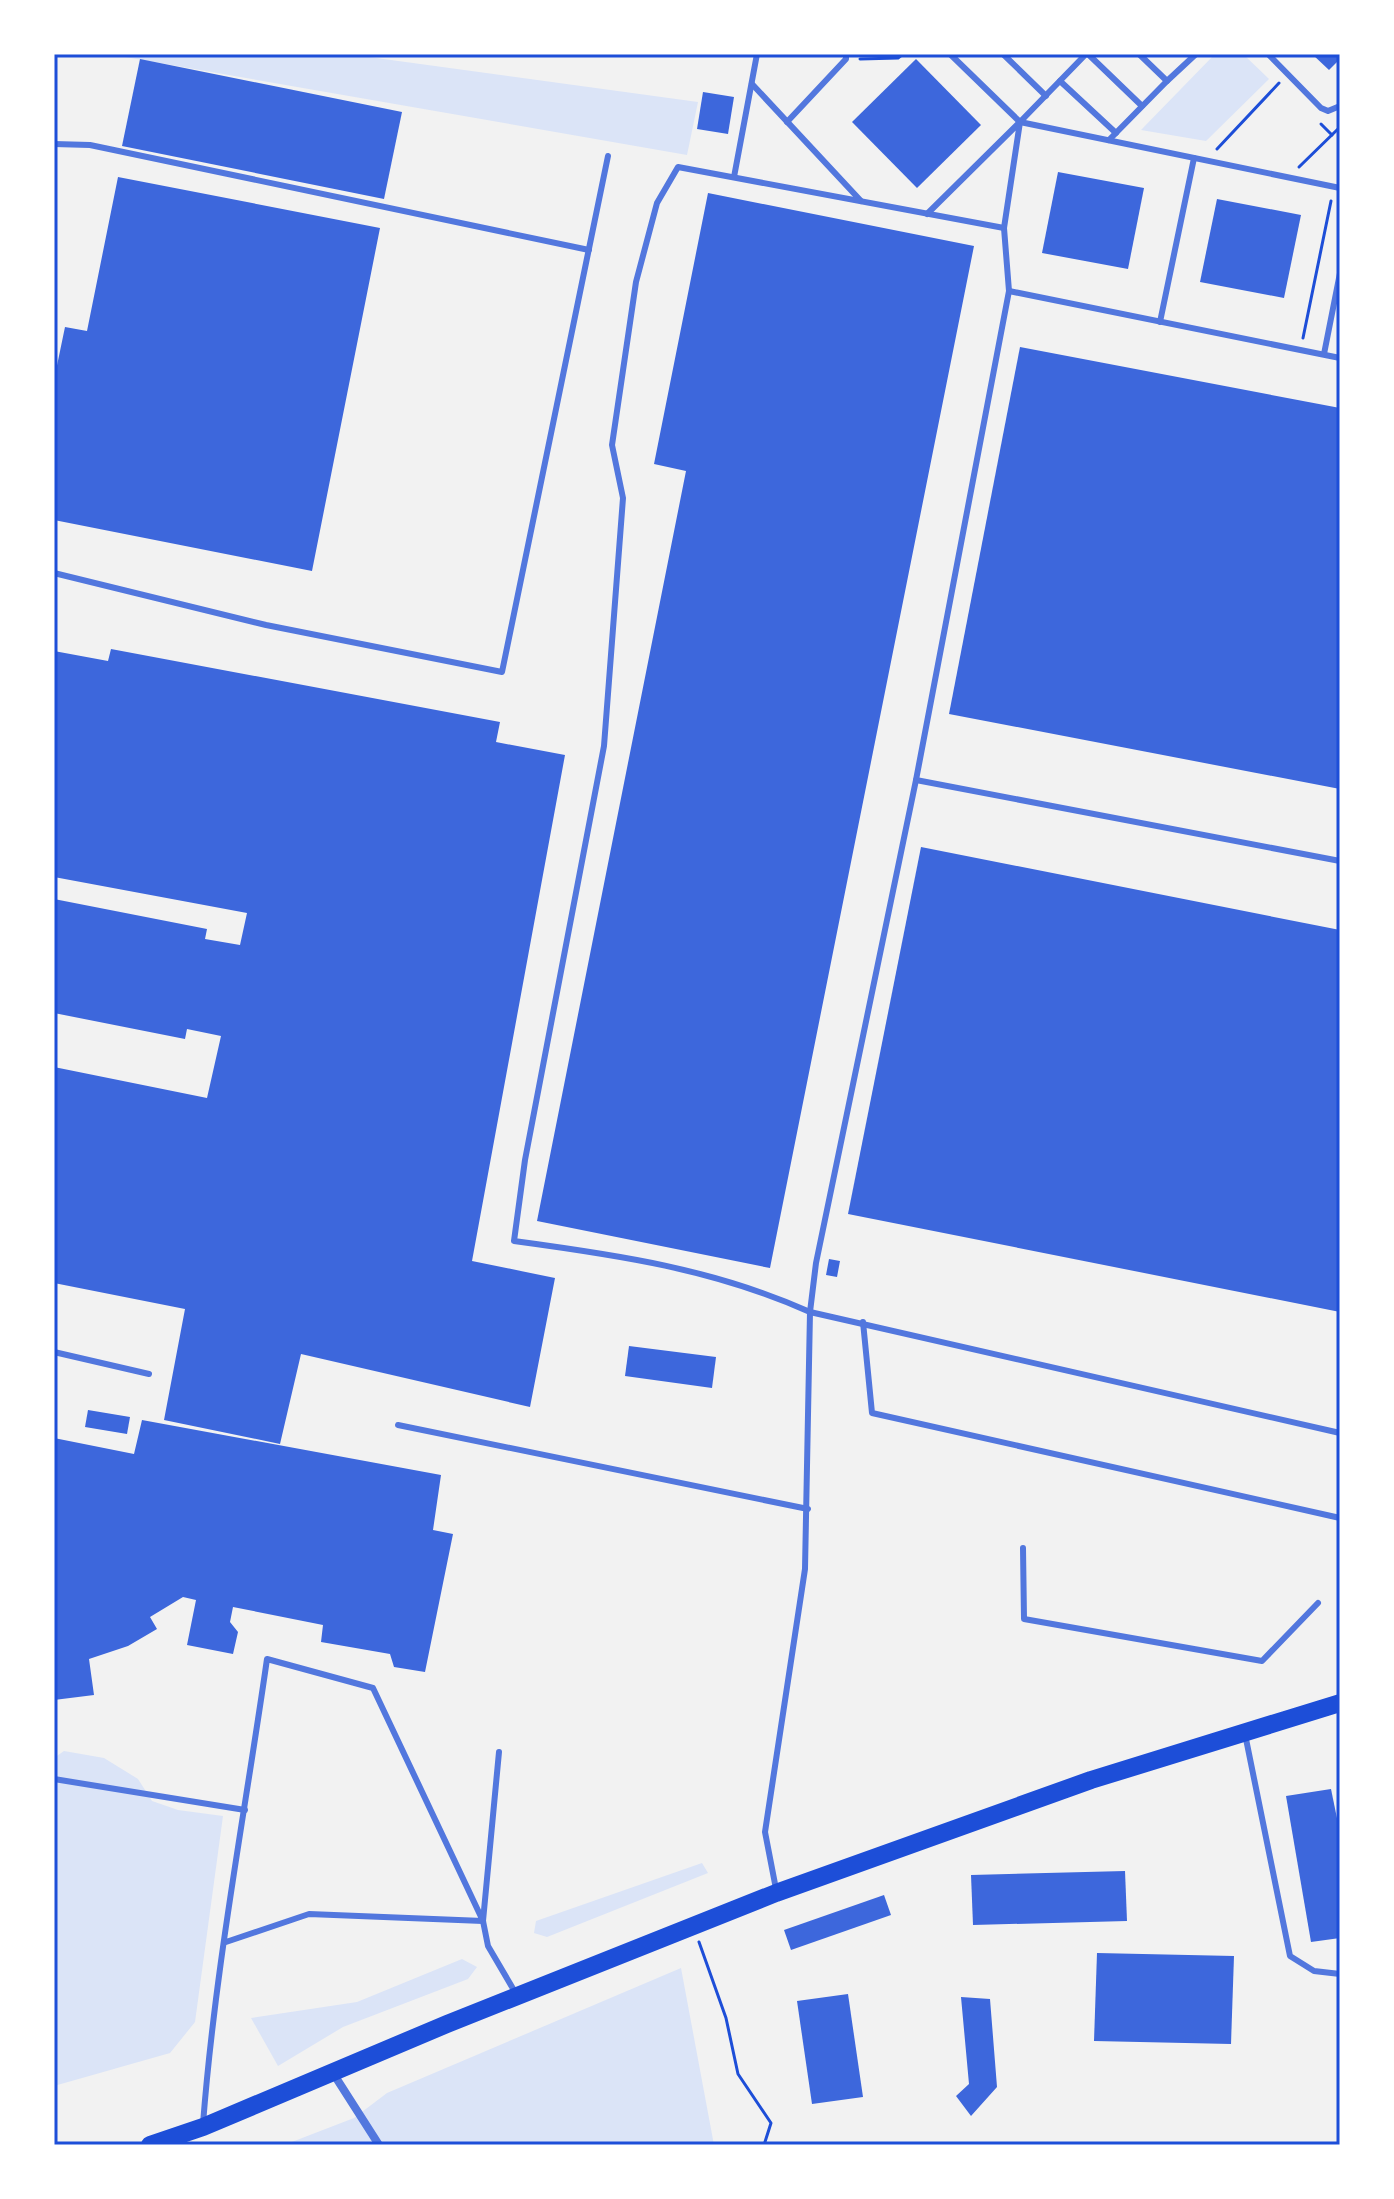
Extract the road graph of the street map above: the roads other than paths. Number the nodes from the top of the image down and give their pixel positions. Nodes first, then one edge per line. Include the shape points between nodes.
1 (757, 54) edge
2 (950, 54) edge
3 (1003, 54) edge
4 (1087, 54) edge
5 (1139, 54) edge
6 (1196, 54) edge
7 (1268, 54) edge
8 (846, 57) edge
9 (1060, 81) junction
10 (1167, 81) junction
11 (752, 84) junction
12 (1046, 96) junction
13 (1142, 106) junction
14 (1340, 106) edge
15 (787, 122) junction
16 (1020, 122) junction
17 (1116, 133) junction
18 (1109, 140) junction
19 (54, 144) edge
20 (608, 156) dead end
21 (1194, 158) junction
22 (734, 177) junction
23 (1337, 188) edge
24 (861, 201) junction
25 (927, 214) junction
26 (1004, 228) junction
27 (589, 250) junction
28 (1340, 273) edge
29 (1009, 291) junction
30 (1160, 322) junction
31 (1324, 354) junction
32 (1340, 358) edge
33 (54, 573) edge
34 (916, 780) junction
35 (1340, 861) edge
36 (810, 1312) junction
37 (863, 1322) junction
38 (54, 1352) edge
39 (149, 1374) dead end
40 (398, 1425) dead end
41 (1340, 1433) edge
42 (808, 1509) junction
43 (1340, 1518) edge
44 (1023, 1548) dead end
45 (1318, 1603) dead end
46 (1340, 1703) edge
47 (1244, 1731) junction
48 (499, 1752) dead end
49 (54, 1779) edge
50 (245, 1810) junction
51 (776, 1893) junction
52 (483, 1921) junction
53 (226, 1942) junction
54 (1340, 1974) edge
55 (518, 1997) junction
56 (333, 2073) junction
57 (203, 2127) junction
58 (150, 2145) edge
59 (379, 2145) edge

1 - 11 lane
2 - 16 lane
3 - 12 lane
4 - 9 lane
4 - 13 lane
5 - 10 lane
6 - 10 lane
7 - 14 lane via 1321,108
8 - 15 lane
9 - 12 lane
9 - 17 lane
10 - 13 lane
11 - 15 lane
11 - 22 lane
12 - 16 lane
13 - 17 lane
15 - 24 lane
16 - 18 lane
16 - 25 lane
16 - 26 lane
17 - 18 lane
18 - 21 lane
19 - 27 lane via 90,145
20 - 27 lane
21 - 23 lane
21 - 30 lane
22 - 24 lane
22 - 36 lane via 678,167 657,203 636,282 612,445 623,498 604,746 514,1241 654,1260
24 - 25 lane
25 - 26 lane
26 - 29 lane
27 - 33 lane via 502,672 266,625
28 - 31 lane
29 - 30 lane
29 - 34 lane
30 - 31 lane
31 - 32 lane
34 - 35 lane
34 - 36 lane
36 - 37 lane
36 - 42 lane
37 - 41 lane
37 - 43 lane via 872,1413
38 - 39 lane
40 - 42 lane
42 - 51 lane via 805,1569 765,1832
44 - 45 lane via 1024,1619 1039,1622 1262,1661
46 - 47 main road
47 - 51 main road
47 - 54 lane via 1290,1956 1314,1971
48 - 52 lane
49 - 50 lane
50 - 52 lane via 267,1659 373,1688
50 - 53 lane
51 - 55 main road
52 - 53 lane via 309,1914
52 - 55 lane via 488,1946
53 - 57 lane
55 - 56 main road
56 - 57 main road
56 - 59 street
57 - 58 main road

